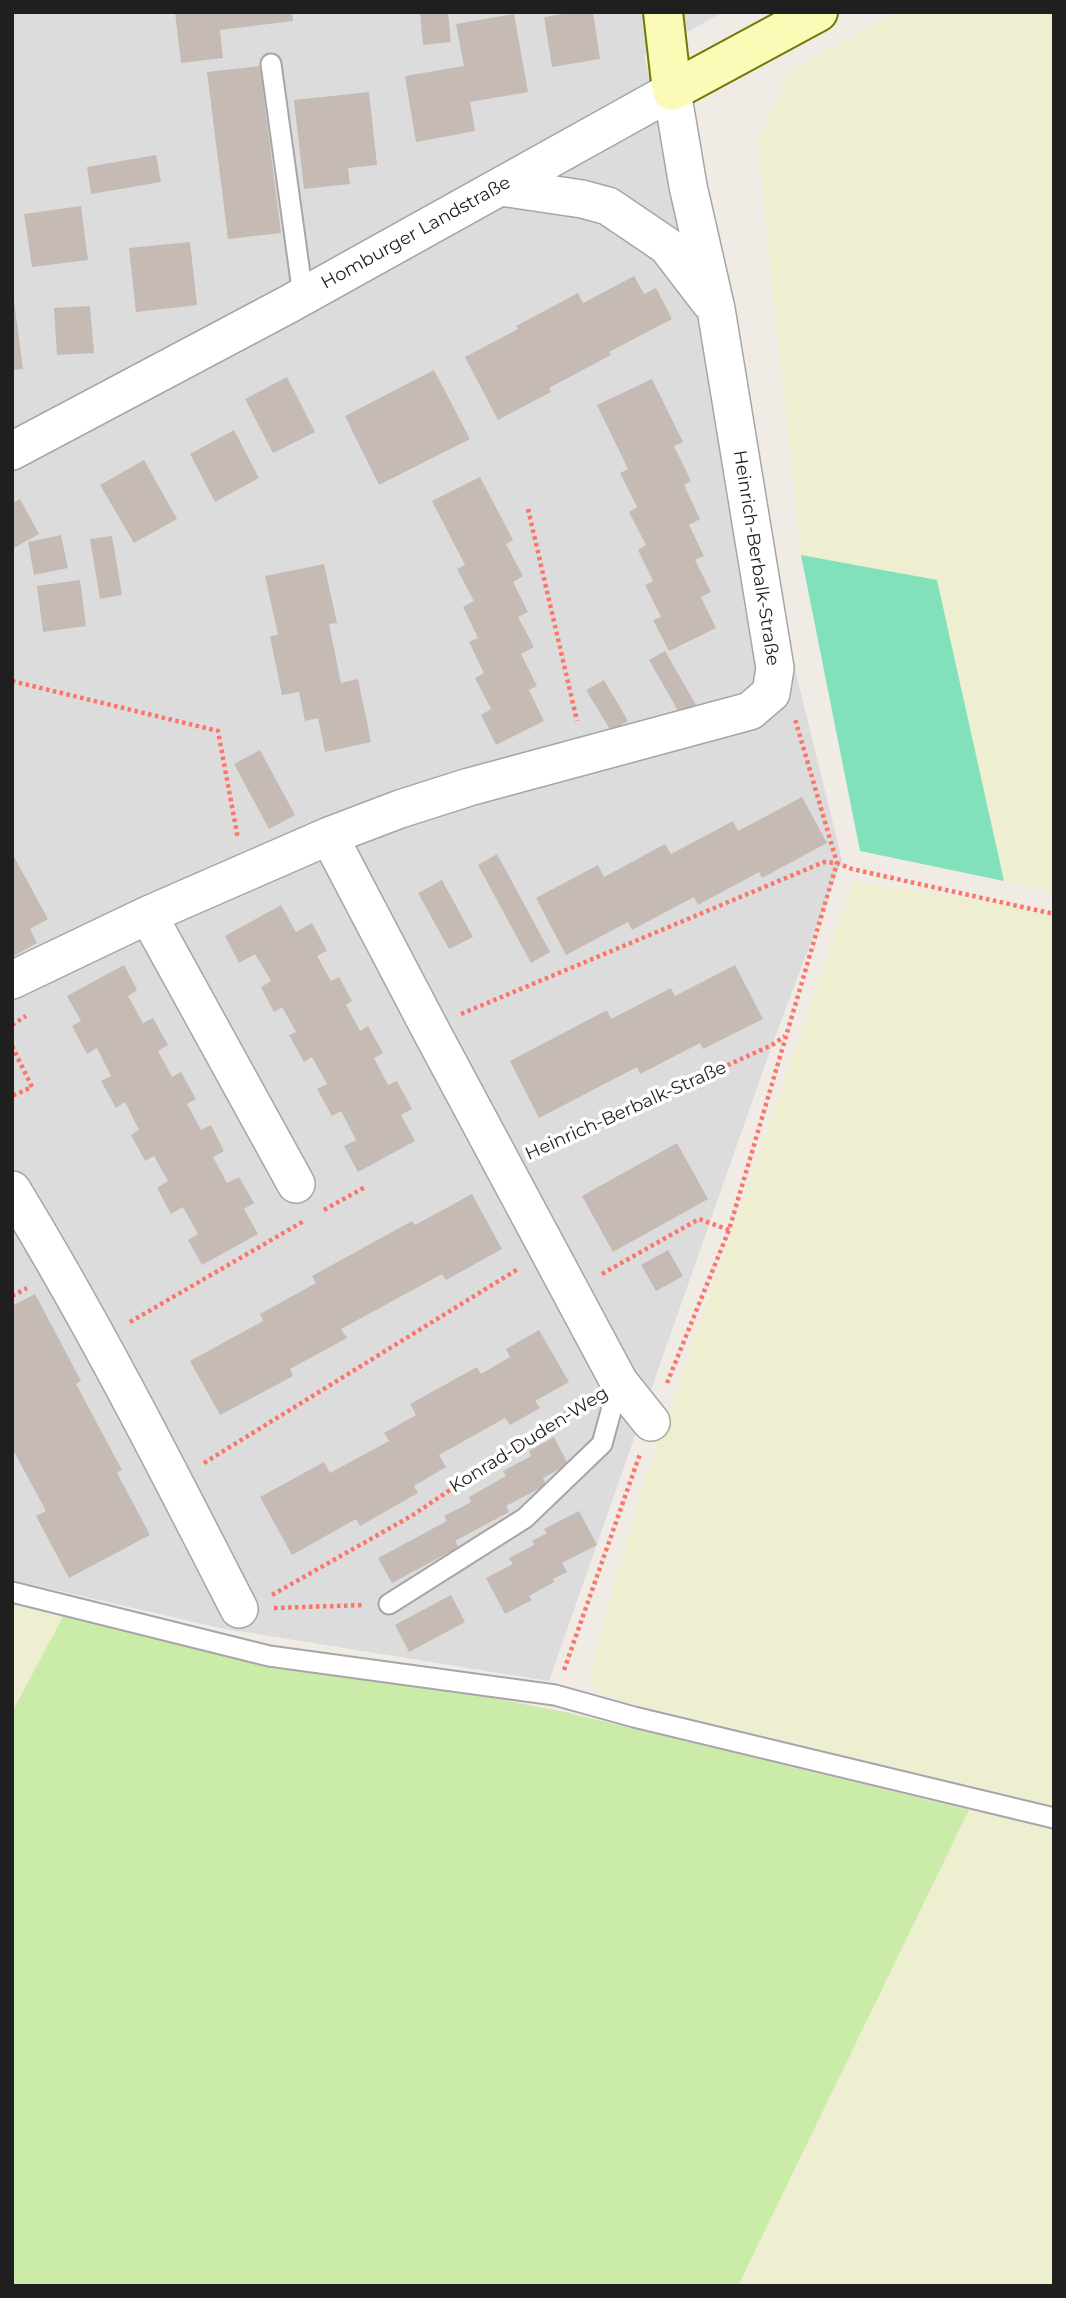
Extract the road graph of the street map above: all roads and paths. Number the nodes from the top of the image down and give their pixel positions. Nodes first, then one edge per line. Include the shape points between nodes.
1 (663, 12) edge
2 (818, 12) edge
3 (271, 64) dead end
4 (672, 91) junction
5 (501, 187) junction
6 (303, 296) junction
7 (716, 309) junction
8 (12, 451) edge
9 (528, 509) dead end
10 (12, 681) edge
11 (771, 693) junction
12 (585, 756) junction
13 (329, 836) junction
14 (837, 863) junction
15 (244, 874) junction
16 (1054, 914) edge
17 (148, 915) junction
18 (12, 980) edge
19 (429, 1027) junction
20 (786, 1036) junction
21 (12, 1046) edge
22 (12, 1096) edge
23 (503, 1167) junction
24 (296, 1184) dead end
25 (365, 1187) dead end
26 (12, 1190) edge
27 (321, 1211) dead end
28 (310, 1217) dead end
29 (729, 1230) junction
30 (548, 1250) junction
31 (571, 1291) junction
32 (99, 1340) junction
33 (620, 1382) junction
34 (651, 1422) junction
35 (174, 1481) junction
36 (12, 1592) edge
37 (389, 1604) joint
38 (243, 1609) junction
39 (555, 1695) junction
40 (1054, 1818) edge

1 - 4 street
2 - 4 street, Homburger Landstraße
3 - 6 lane
4 - 5 street, Homburger Landstraße
4 - 7 street, Heinrich-Berbalk-Straße
5 - 6 street, Homburger Landstraße
5 - 7 street, Heinrich-Berbalk-Straße via 608,206 667,246
6 - 8 street, Homburger Landstraße
7 - 11 street, Heinrich-Berbalk-Straße via 775,668
9 - 12 path
10 - 15 path via 218,731
11 - 12 street via 750,711
11 - 14 path via 793,716
12 - 13 street via 469,787
13 - 15 street
13 - 19 street, Heinrich-Berbalk-Straße
14 - 16 path
14 - 19 path via 824,862
14 - 20 path
15 - 17 street
17 - 18 street
17 - 24 street
19 - 23 street, Heinrich-Berbalk-Straße
20 - 23 path, Heinrich-Berbalk-Straße
20 - 29 path
21 - 22 path via 33,1087
23 - 30 street, Heinrich-Berbalk-Straße
25 - 27 path
26 - 32 street
28 - 32 path
29 - 31 path via 699,1219
29 - 34 path
30 - 31 street, Heinrich-Berbalk-Straße
30 - 35 path
31 - 33 street, Heinrich-Berbalk-Straße
32 - 35 street
33 - 34 street, Heinrich-Berbalk-Straße
33 - 37 lane, Konrad-Duden-Weg via 602,1444 573,1472 525,1518
33 - 38 path, Konrad-Duden-Weg via 537,1431 413,1515
34 - 39 path
35 - 38 street
36 - 39 lane via 269,1656
37 - 38 path
39 - 40 lane

